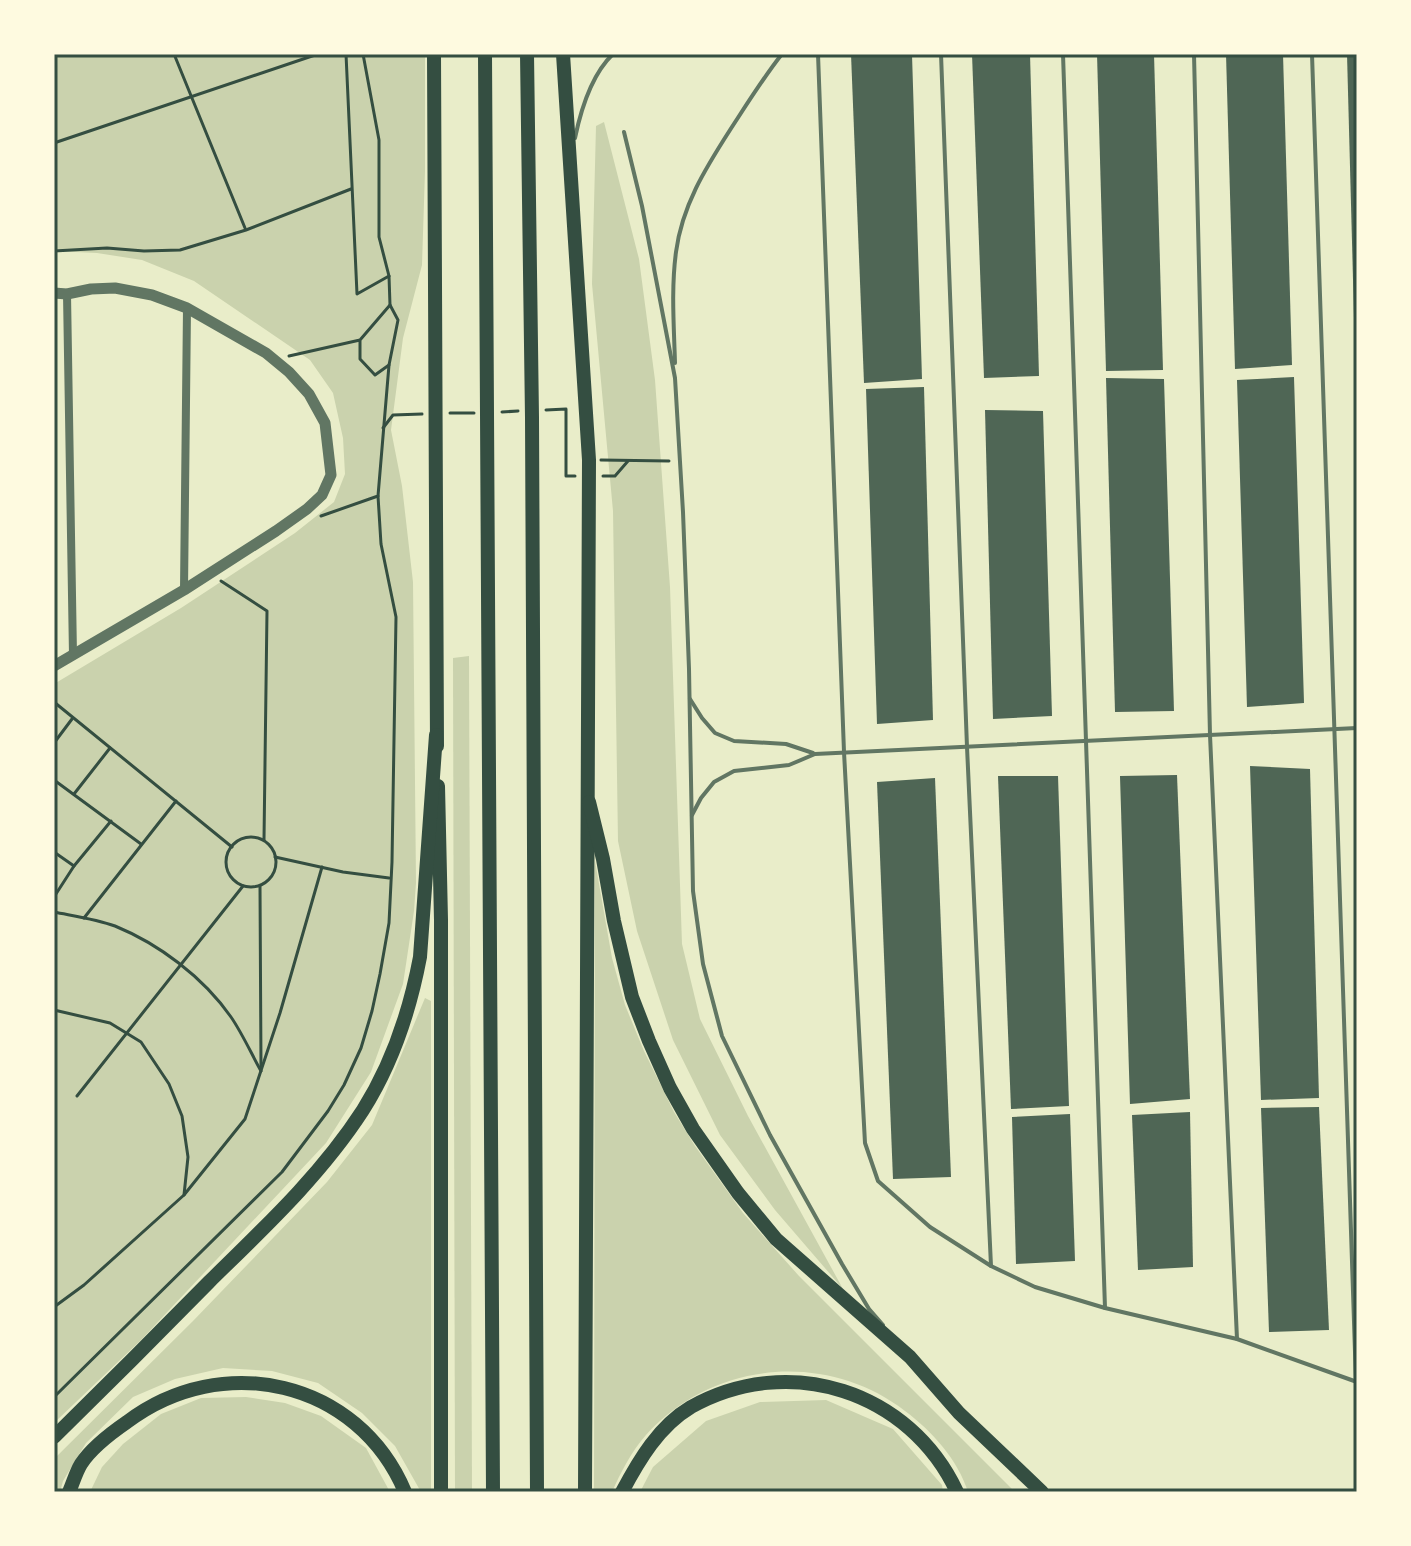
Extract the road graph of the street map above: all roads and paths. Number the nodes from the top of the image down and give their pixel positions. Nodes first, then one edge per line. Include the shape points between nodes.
1 (174, 54) edge
2 (318, 54) edge
3 (346, 54) edge
4 (363, 54) edge
5 (434, 54) edge
6 (485, 54) edge
7 (527, 54) edge
8 (563, 54) edge
9 (613, 54) edge
10 (782, 54) edge
11 (818, 54) edge
12 (941, 54) edge
13 (1063, 54) edge
14 (1194, 54) edge
15 (1312, 54) edge
16 (192, 96) junction
17 (624, 132) dead end
18 (54, 143) edge
19 (572, 180) junction
20 (351, 189) junction
21 (246, 230) junction
22 (54, 251) edge
23 (389, 276) junction
24 (54, 293) edge
25 (67, 294) junction
26 (54, 302) edge
27 (390, 305) junction
28 (187, 308) junction
29 (360, 340) junction
30 (274, 360) junction
31 (389, 365) junction
32 (675, 378) junction
33 (393, 415) dead end
34 (383, 428) junction
35 (589, 460) junction
36 (628, 461) junction
37 (681, 461) junction
38 (615, 476) dead end
39 (378, 496) junction
40 (320, 516) dead end
41 (210, 573) junction
42 (184, 590) junction
43 (73, 655) junction
44 (54, 666) edge
45 (689, 699) junction
46 (54, 702) edge
47 (72, 719) junction
48 (1357, 728) edge
49 (1334, 729) junction
50 (436, 735) junction
51 (1210, 735) junction
52 (1086, 741) junction
53 (54, 743) edge
54 (967, 747) junction
55 (110, 748) junction
56 (844, 752) junction
57 (815, 754) junction
58 (54, 780) edge
59 (74, 794) junction
60 (177, 800) junction
61 (589, 802) junction
62 (691, 817) junction
63 (111, 821) junction
64 (264, 840) junction
65 (142, 844) junction
66 (232, 847) junction
67 (54, 852) edge
68 (275, 857) junction
69 (74, 866) junction
70 (322, 867) junction
71 (391, 878) junction
72 (243, 886) junction
73 (260, 886) junction
74 (54, 897) edge
75 (54, 912) edge
76 (84, 918) junction
77 (180, 964) junction
78 (54, 1010) edge
79 (126, 1033) junction
80 (261, 1071) junction
81 (77, 1096) dead end
82 (184, 1195) junction
83 (991, 1266) junction
84 (54, 1307) edge
85 (1105, 1308) junction
86 (1237, 1339) junction
87 (910, 1357) junction
88 (1357, 1382) edge
89 (54, 1397) edge
90 (54, 1437) edge
91 (69, 1492) edge
92 (405, 1492) edge
93 (441, 1492) edge
94 (493, 1492) edge
95 (537, 1492) edge
96 (585, 1492) edge
97 (622, 1492) edge
98 (957, 1492) edge
99 (1042, 1492) edge

1 - 16 path
2 - 16 path
3 - 20 path
4 - 23 path via 379,140 379,237
5 - 50 main road
6 - 94 main road
7 - 95 main road
8 - 19 main road
9 - 19 lane via 587,95 575,136
10 - 32 lane via 684,212 673,290
11 - 56 lane
12 - 54 lane
13 - 52 lane
14 - 51 lane
15 - 49 lane
16 - 18 path
16 - 21 path
17 - 32 lane
19 - 35 main road
20 - 21 path
20 - 23 path via 357,294
21 - 22 path via 180,250
23 - 27 path
24 - 25 street
25 - 26 street
25 - 28 street via 115,288
25 - 43 street
27 - 29 path
27 - 31 path via 398,320
28 - 30 street
28 - 42 street
29 - 30 path
29 - 31 path via 360,359 375,375
30 - 41 street via 309,394 325,423 331,475 322,495 307,509
31 - 34 path
32 - 37 lane
33 - 34 path
34 - 39 path
35 - 36 path
35 - 61 main road
36 - 37 path
36 - 38 path
37 - 45 lane
39 - 40 path
39 - 71 path via 381,544 396,617
41 - 42 street
41 - 64 path via 267,611
42 - 43 street
43 - 44 street
45 - 57 lane via 715,733
45 - 62 lane
46 - 47 path
47 - 53 path
47 - 55 path
48 - 49 lane
49 - 51 lane
49 - 88 lane
50 - 90 main road via 420,957 403,1024 364,1108 324,1163 267,1225
50 - 93 main road
51 - 52 lane
51 - 86 lane
52 - 54 lane
52 - 85 lane
54 - 56 lane
54 - 83 lane
55 - 59 path
55 - 60 path
56 - 57 lane
56 - 83 lane via 865,1143 878,1181 930,1227
57 - 62 lane via 789,765 734,771 714,782
58 - 59 path
59 - 63 path
60 - 65 path
60 - 66 path
61 - 87 main road via 632,997 693,1129 776,1239
61 - 96 main road
62 - 87 lane via 693,891 703,964 722,1036 842,1264 869,1309
63 - 65 path
63 - 69 path
64 - 66 path via 248,837
64 - 68 path
65 - 76 path
66 - 72 path via 227,867
67 - 69 path
68 - 70 path
68 - 73 path via 272,876
69 - 74 path
70 - 71 path
70 - 80 path
71 - 89 path via 389,923 372,1011 361,1048 328,1111 282,1172
72 - 73 path
72 - 77 path
73 - 80 path
75 - 76 path
76 - 77 path via 113,925
77 - 79 path
77 - 80 path via 231,1017
78 - 79 path via 110,1023
79 - 81 path
79 - 82 path via 141,1042 169,1084 182,1116 188,1157
80 - 82 path via 245,1119
82 - 84 path
83 - 85 lane via 1035,1287
85 - 86 lane
86 - 88 lane
87 - 99 main road via 959,1413
91 - 92 main road via 81,1464 145,1408 210,1384 249,1381 326,1403 355,1422 381,1450
97 - 98 main road via 640,1457 691,1408 748,1386 792,1382 833,1387 892,1414 926,1443

